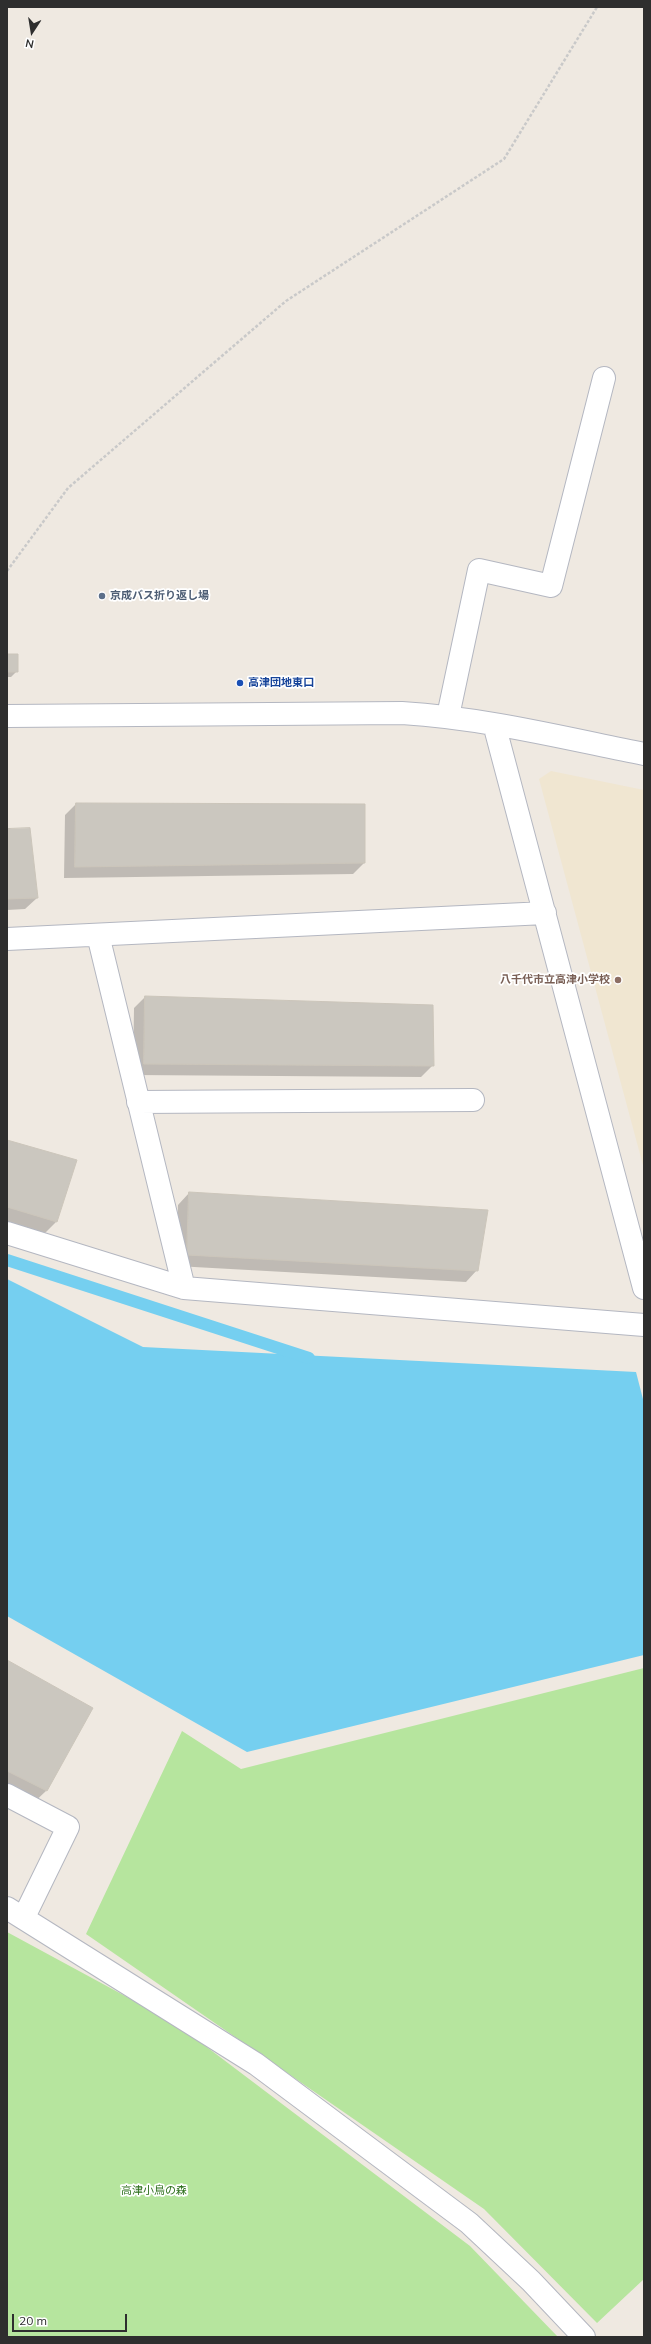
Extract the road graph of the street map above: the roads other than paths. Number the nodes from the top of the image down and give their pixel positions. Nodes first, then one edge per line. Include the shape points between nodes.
1 (604, 378) dead end
2 (7, 716) edge
3 (448, 716) junction
4 (494, 724) junction
5 (644, 754) edge
6 (545, 913) junction
7 (98, 935) junction
8 (7, 939) edge
9 (473, 1100) dead end
10 (138, 1102) junction
11 (7, 1233) edge
12 (184, 1288) junction
13 (644, 1288) edge
14 (644, 1325) edge
15 (7, 1795) edge
16 (16, 1912) edge
17 (584, 2337) edge

1 - 3 street via 551,586 479,570
2 - 3 street via 402,712
3 - 4 street
4 - 5 street
4 - 6 street
6 - 7 street
6 - 13 street
7 - 8 street
7 - 10 street
9 - 10 street
10 - 12 street
11 - 12 street
12 - 14 street
15 - 16 street via 68,1827
16 - 17 street via 256,2064 463,2218 531,2281

